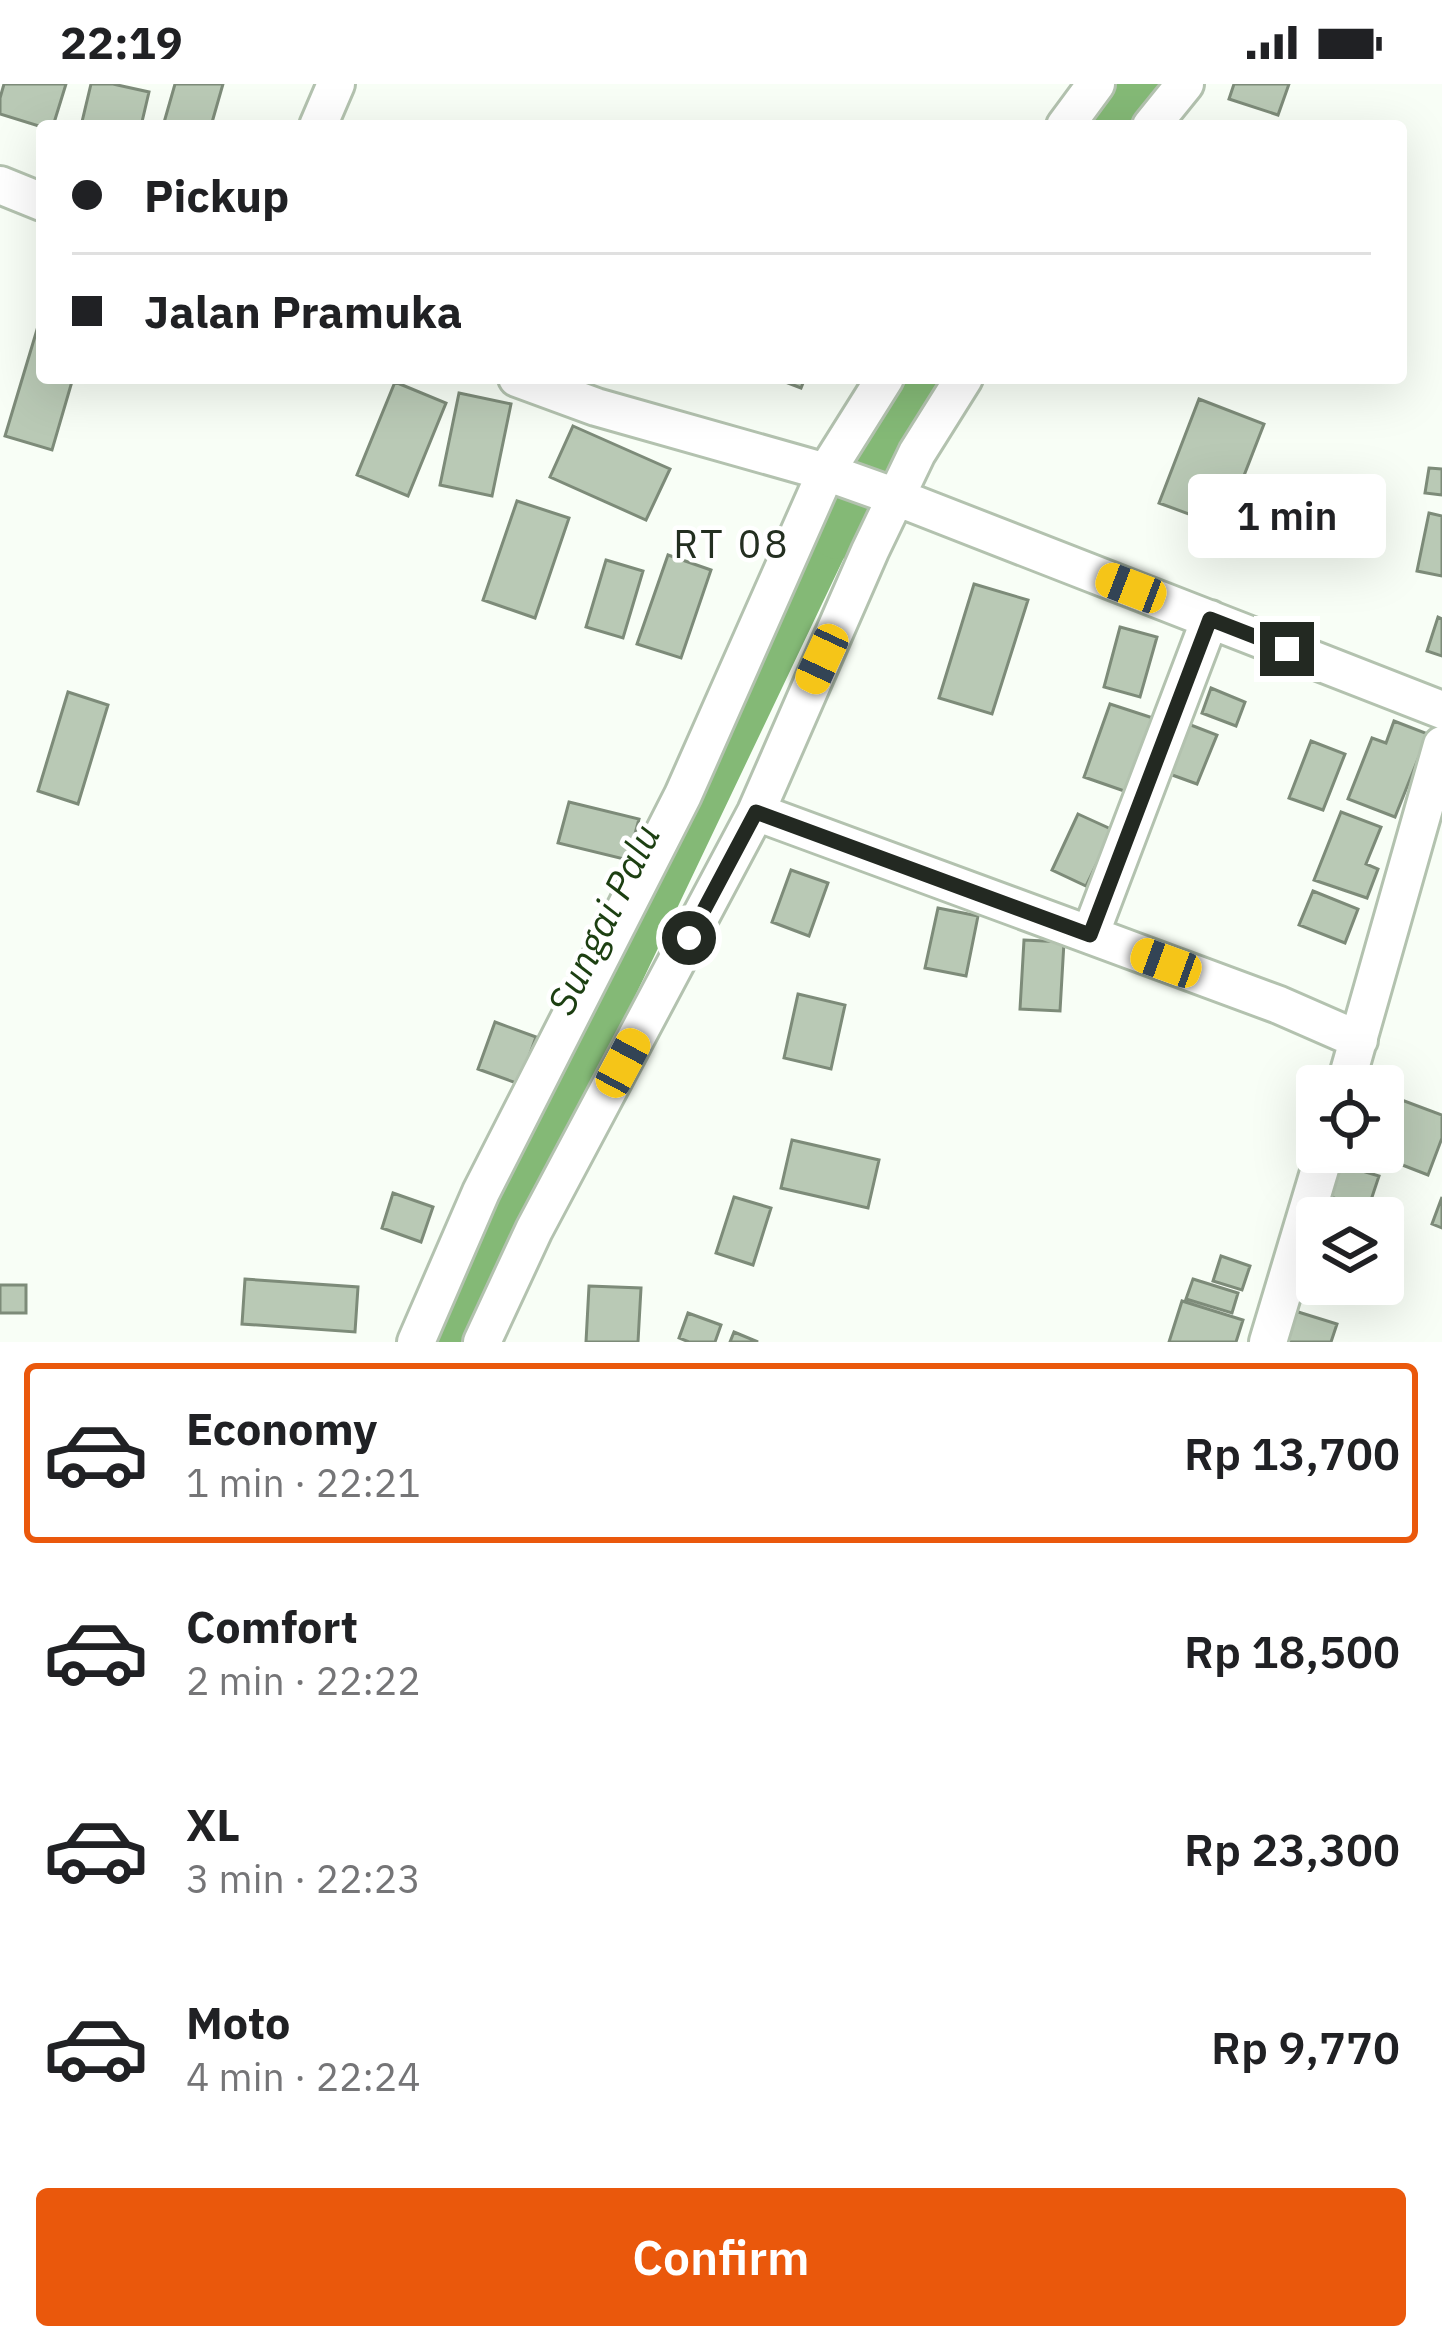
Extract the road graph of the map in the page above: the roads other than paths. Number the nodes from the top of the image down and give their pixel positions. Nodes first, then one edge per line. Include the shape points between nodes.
1 (336, 84) edge
2 (1096, 84) edge
3 (1185, 84) edge
4 (321, 120) edge
5 (1069, 120) edge
6 (1155, 120) edge
7 (0, 185) edge
8 (36, 200) edge
9 (554, 384) edge
10 (882, 384) edge
11 (960, 384) edge
12 (603, 392) edge
13 (833, 474) junction
14 (888, 494) junction
15 (1210, 619) junction
16 (1442, 710) edge
17 (1442, 745) edge
18 (756, 812) junction
19 (1090, 935) junction
20 (1359, 1040) junction
21 (1351, 1065) edge
22 (1318, 1173) edge
23 (416, 1342) edge
24 (482, 1342) edge
25 (1268, 1342) edge

1 - 4 street
2 - 5 street
3 - 6 street
7 - 8 street
9 - 12 street
10 - 13 street
11 - 14 street
12 - 13 street
13 - 14 street
13 - 23 street via 481,1192
14 - 15 street
14 - 18 street
15 - 16 street
15 - 19 street
17 - 20 street
18 - 19 street
18 - 24 street
19 - 20 street
20 - 21 street
22 - 25 street

